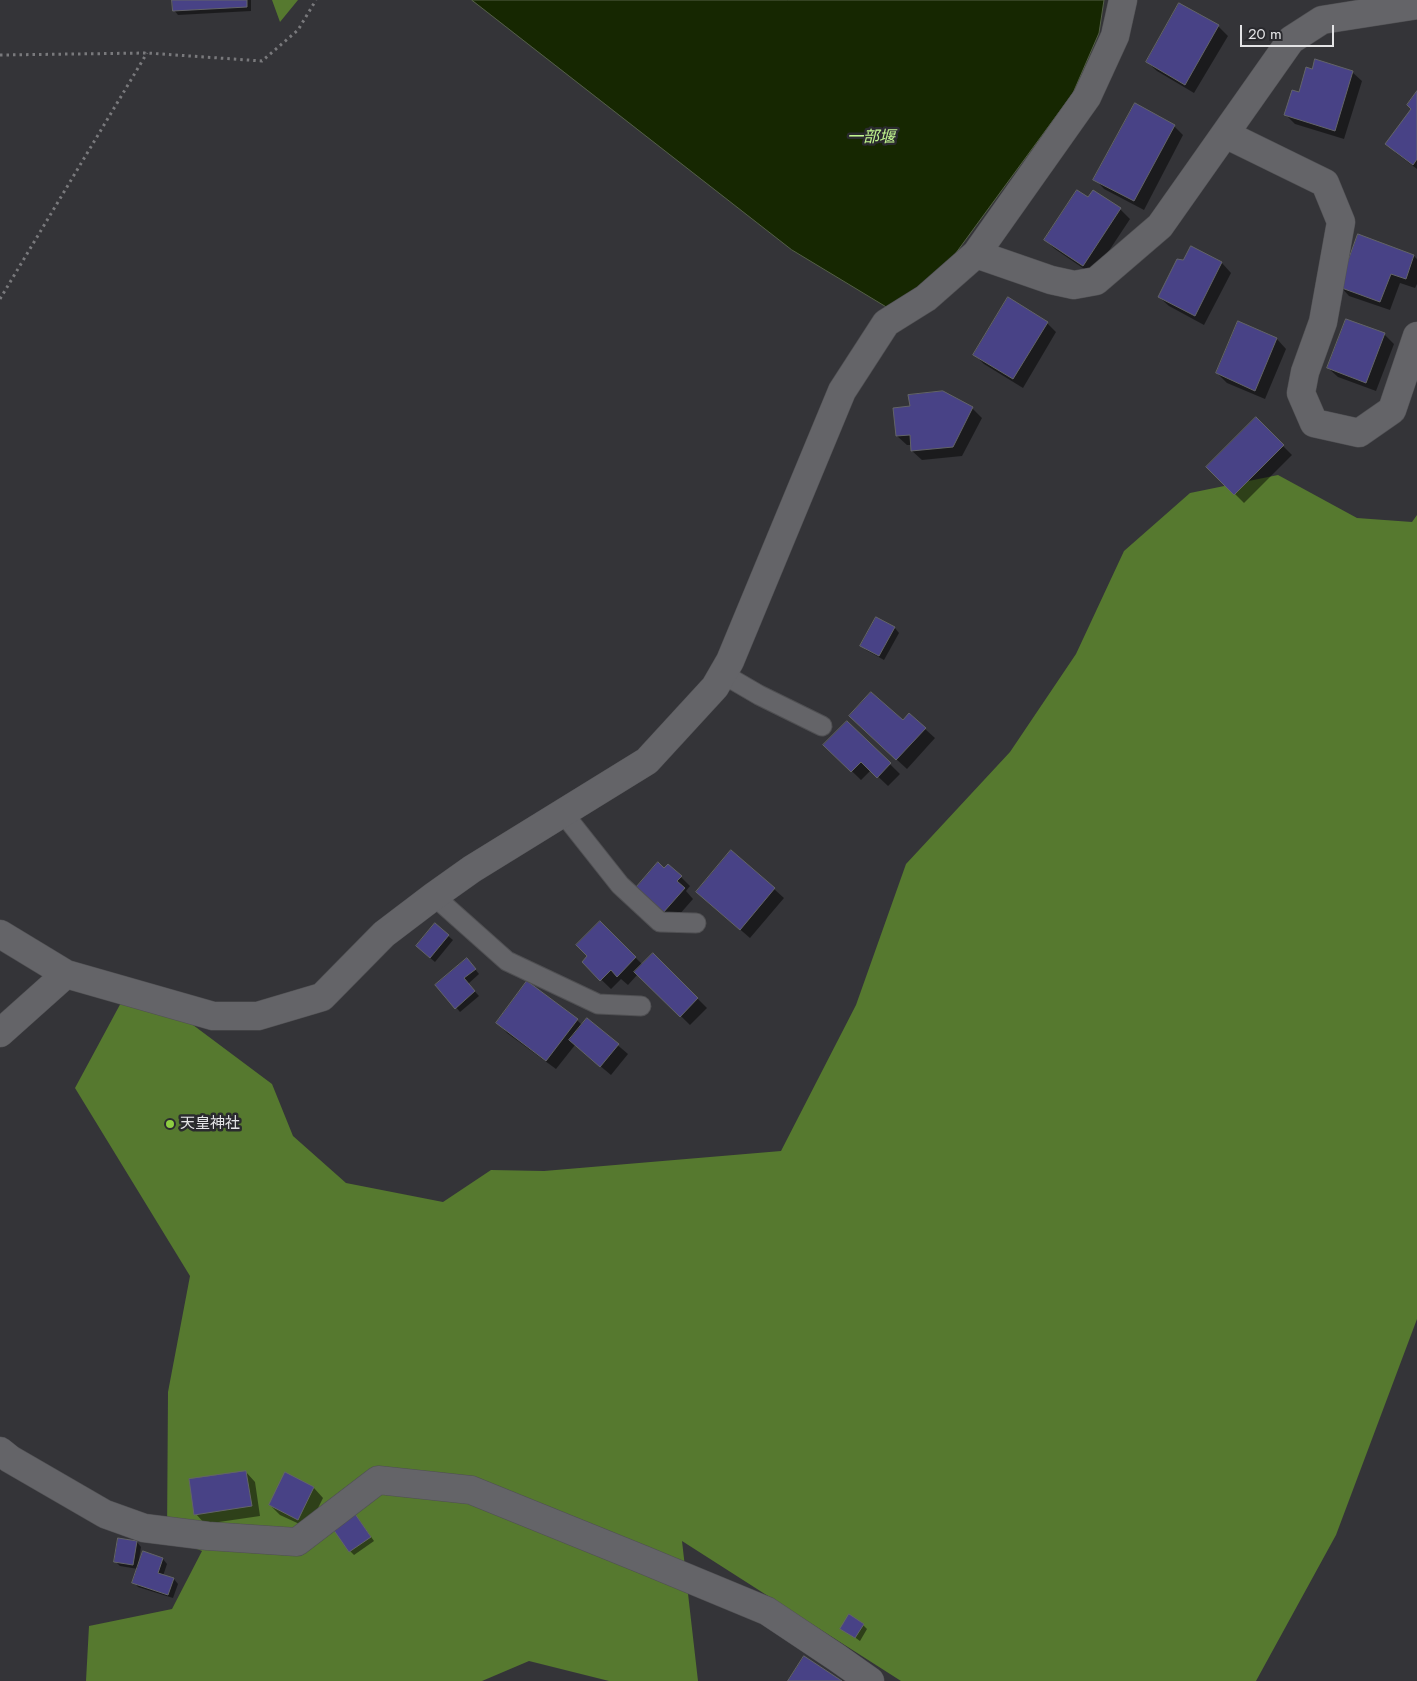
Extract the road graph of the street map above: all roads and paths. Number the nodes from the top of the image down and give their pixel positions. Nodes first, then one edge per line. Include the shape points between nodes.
1 (316, 0) edge
2 (1122, 0) edge
3 (1417, 5) edge
4 (147, 53) junction
5 (0, 55) edge
6 (1225, 134) junction
7 (976, 254) junction
8 (0, 299) edge
9 (1417, 336) edge
10 (723, 674) junction
11 (822, 726) dead end
12 (563, 813) junction
13 (434, 896) junction
14 (696, 923) dead end
15 (0, 934) edge
16 (66, 974) junction
17 (641, 1006) dead end
18 (0, 1033) edge
19 (0, 1451) edge
20 (870, 1681) edge

1 - 4 path via 298,30 262,61
2 - 7 street via 1116,36 1087,97
3 - 6 street via 1322,20 1291,40
4 - 5 path
4 - 8 path
6 - 7 street via 1160,226 1096,281 1074,285 1050,280
6 - 9 street via 1325,183 1341,222 1323,322 1301,393 1314,423 1359,433 1392,410
7 - 10 street via 926,298 886,323 842,391
10 - 11 lane
10 - 12 street via 704,700 647,761
12 - 13 street
12 - 14 lane via 620,885 660,922
13 - 16 street via 384,934 322,997 258,1016 213,1016
13 - 17 lane via 507,961 598,1004
15 - 16 street
16 - 18 street
19 - 20 street via 105,1514 144,1528 208,1536 298,1542 378,1480 471,1490 767,1611

